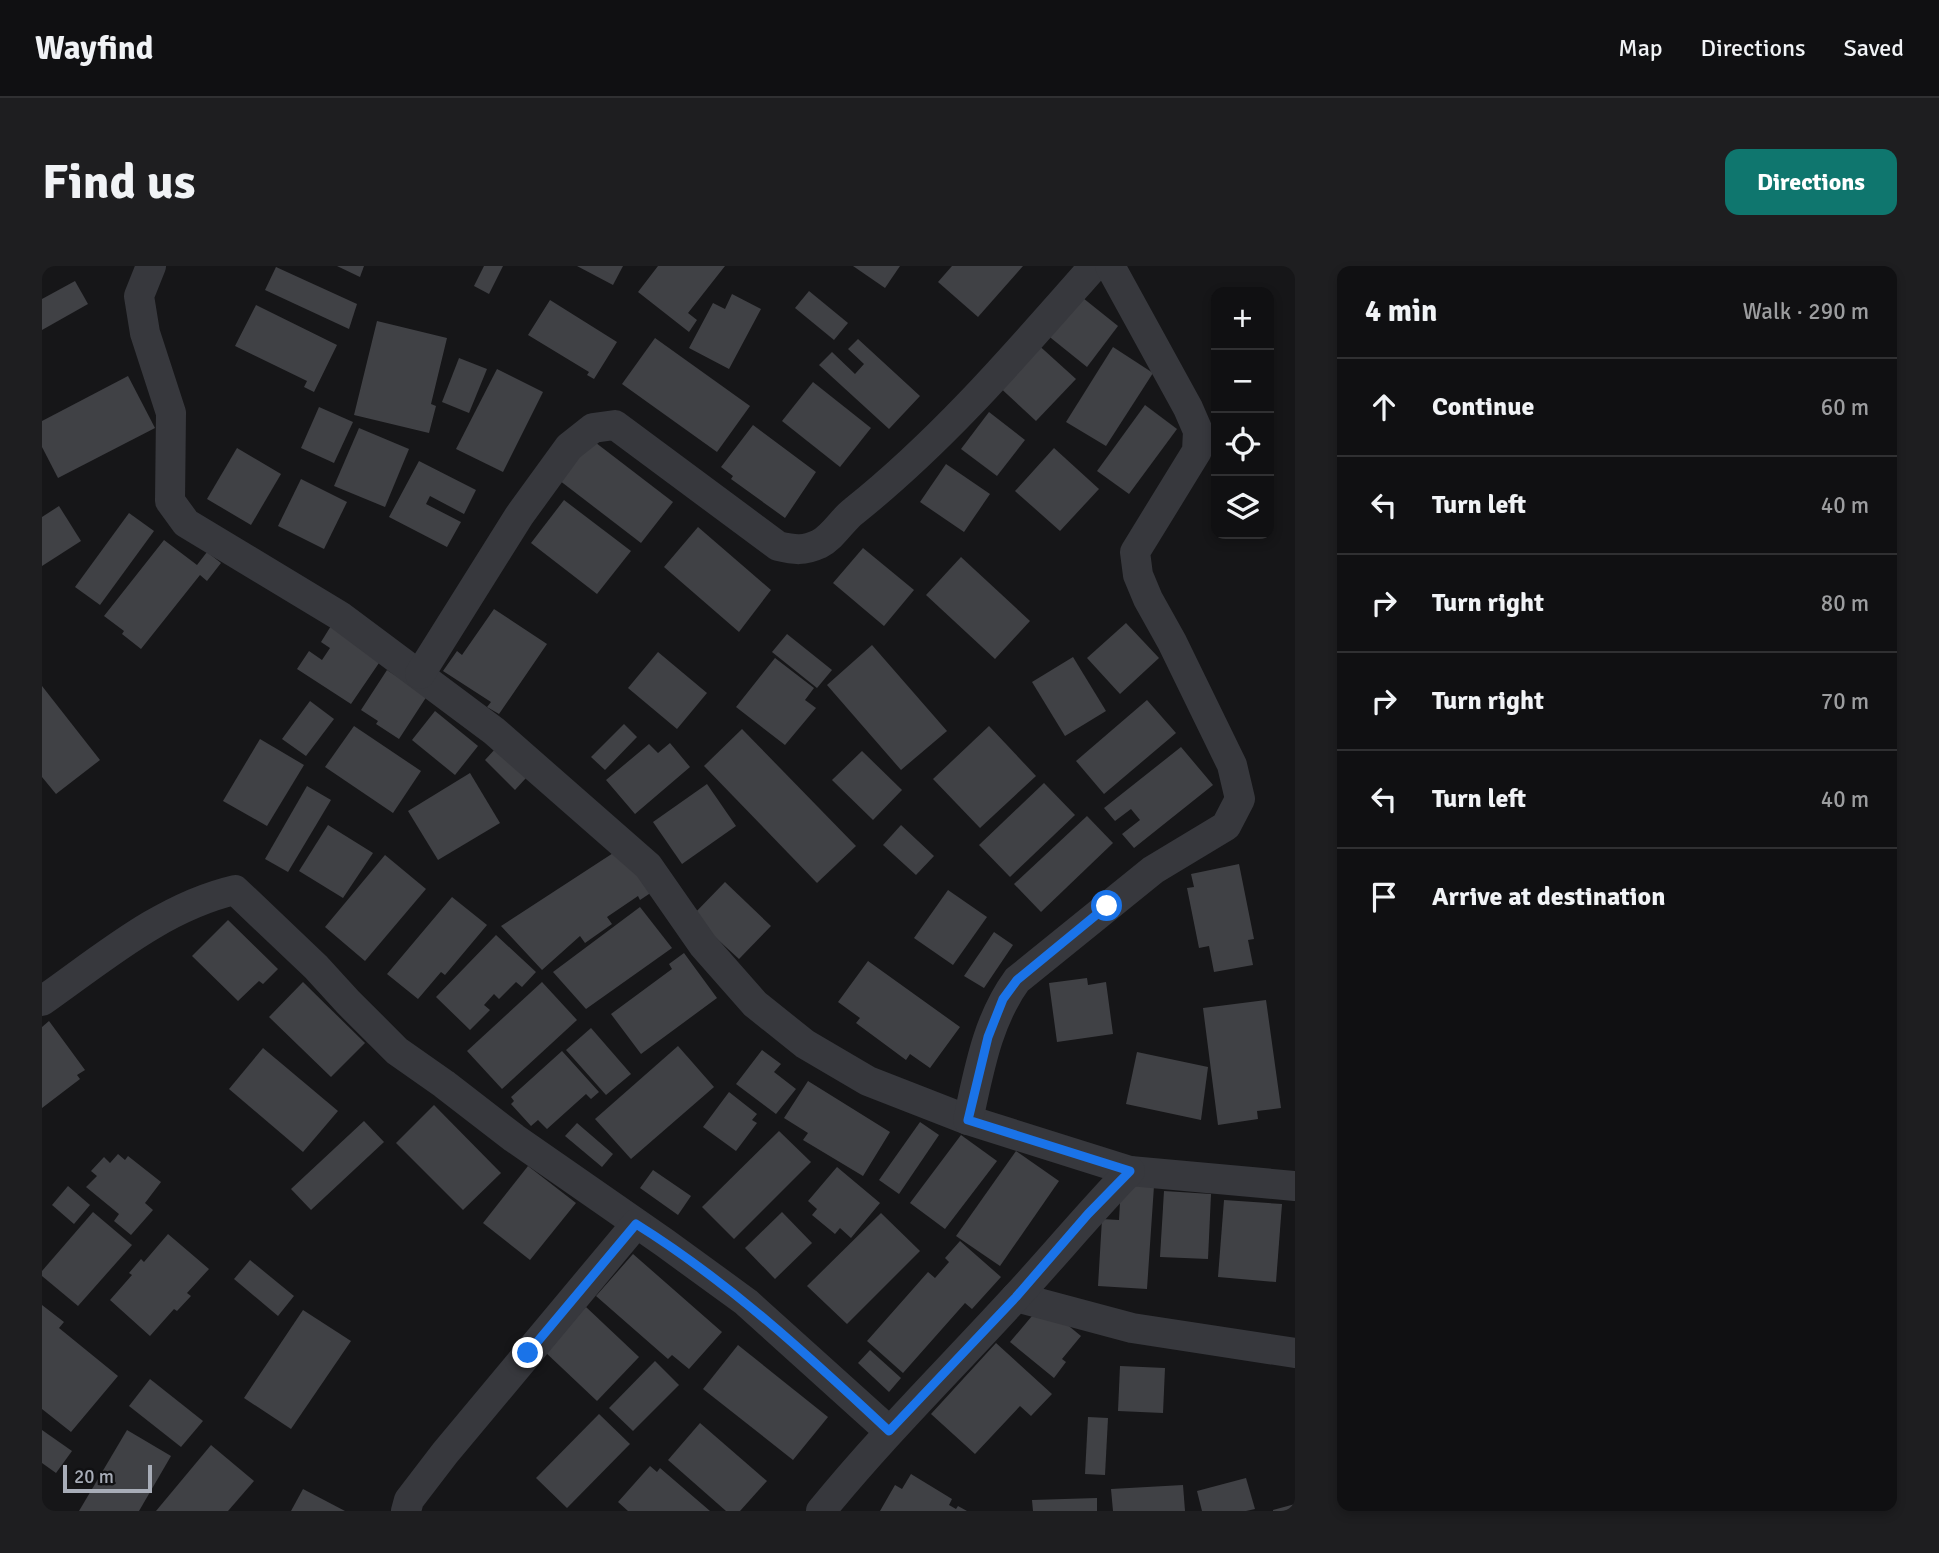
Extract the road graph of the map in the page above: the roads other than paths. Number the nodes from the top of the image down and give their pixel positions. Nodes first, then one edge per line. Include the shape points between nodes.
1 (151, 266) edge
2 (1094, 266) edge
3 (1110, 266) edge
4 (420, 674) junction
5 (42, 1001) edge
6 (968, 1120) junction
7 (1130, 1171) junction
8 (1295, 1186) edge
9 (636, 1224) junction
10 (1016, 1297) junction
11 (1295, 1353) edge
12 (889, 1431) junction
13 (405, 1511) edge
14 (821, 1511) edge

1 - 4 street via 139,296 145,333 171,413 170,500 186,523 340,615
2 - 4 street via 987,387 917,457 823,542 802,551 778,546 615,425 593,428 569,447 519,516
3 - 6 street via 1198,431 1197,452 1135,552 1148,599 1232,765 1240,799 1226,826 1153,870 1017,980 1003,999 988,1037
4 - 6 street via 494,731 648,866 703,944 755,1004 805,1044 868,1081
5 - 9 street via 152,924 206,897 236,891 397,1051
6 - 7 street
7 - 8 street
7 - 10 street
9 - 12 street via 746,1302
9 - 13 street via 444,1453
10 - 11 street via 1132,1328
10 - 12 street
12 - 14 street

